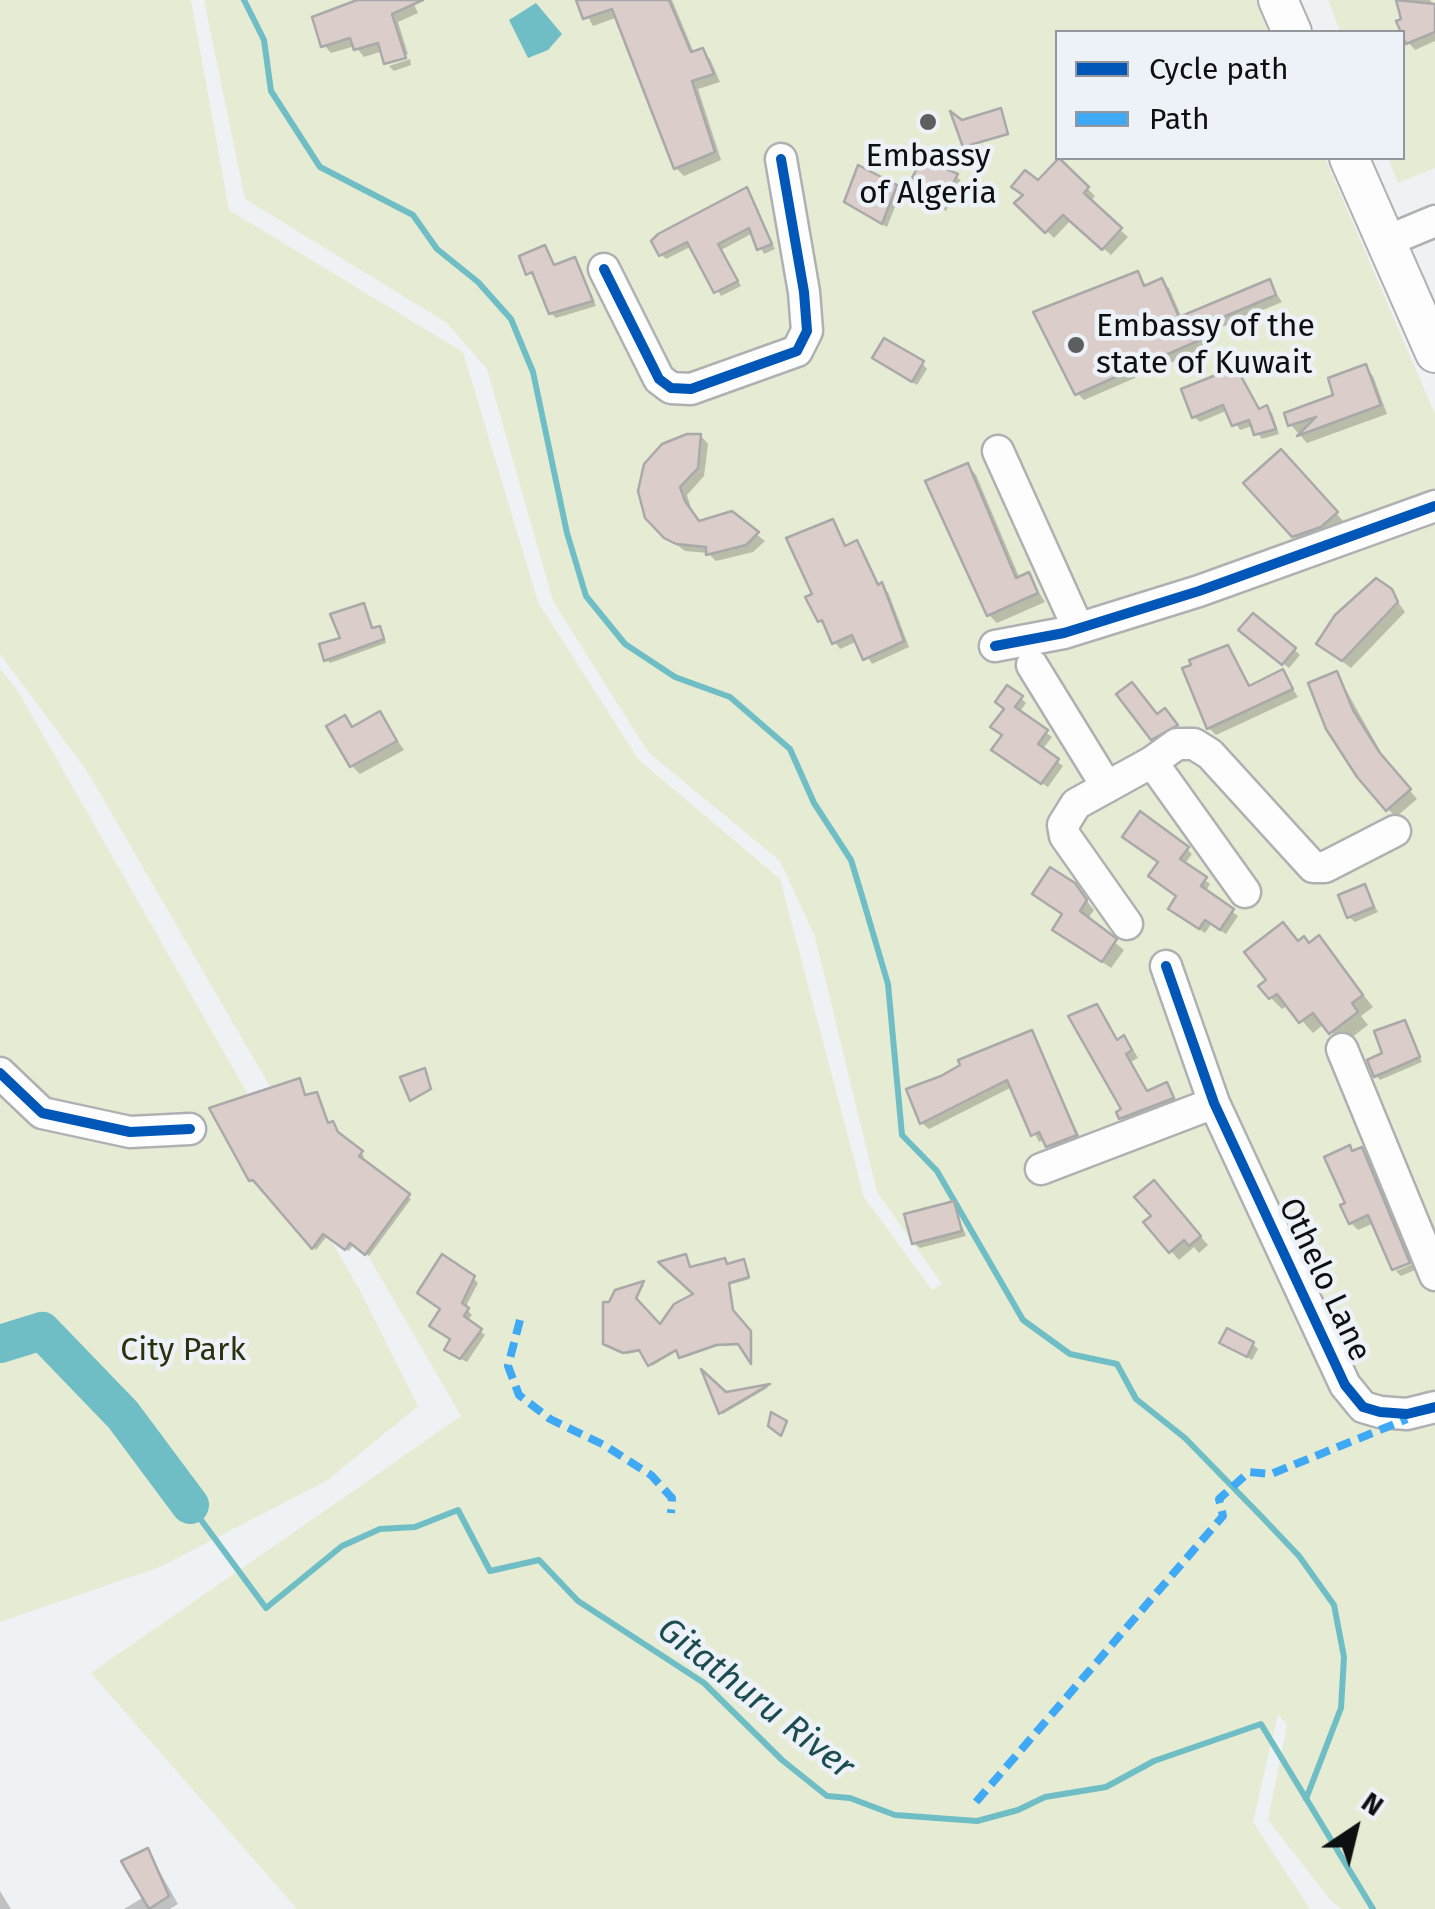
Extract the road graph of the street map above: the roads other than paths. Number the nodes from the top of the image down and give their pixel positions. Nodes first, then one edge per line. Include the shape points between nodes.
1 (1278, 0) edge
2 (1291, 30) edge
3 (781, 159) dead end
4 (1350, 160) edge
5 (1435, 221) edge
6 (1388, 242) junction
7 (604, 269) dead end
8 (1435, 352) edge
9 (998, 451) dead end
10 (1435, 506) edge
11 (1078, 628) junction
12 (995, 646) dead end
13 (1032, 665) dead end
14 (1152, 762) junction
15 (1107, 787) junction
16 (1395, 831) dead end
17 (1246, 892) dead end
18 (1127, 924) dead end
19 (1166, 966) dead end
20 (1342, 1049) dead end
21 (0, 1073) edge
22 (1214, 1103) junction
23 (190, 1129) dead end
24 (1041, 1170) dead end
25 (1435, 1275) edge
26 (1435, 1407) edge

1 - 2 main road
3 - 7 street via 804,292 807,331 797,351 691,389 671,388 659,379
4 - 6 main road
5 - 6 street
6 - 8 main road
9 - 11 street
10 - 11 street
11 - 12 street
13 - 15 street
14 - 15 street
14 - 16 street via 1177,744 1210,754 1313,866 1326,867
14 - 17 street
15 - 18 street via 1076,804 1063,825
19 - 22 street, Othelo Lane
20 - 25 street
21 - 23 street via 42,1114 130,1132
22 - 24 street
22 - 26 street, Othelo Lane via 1345,1385 1362,1407 1380,1412

